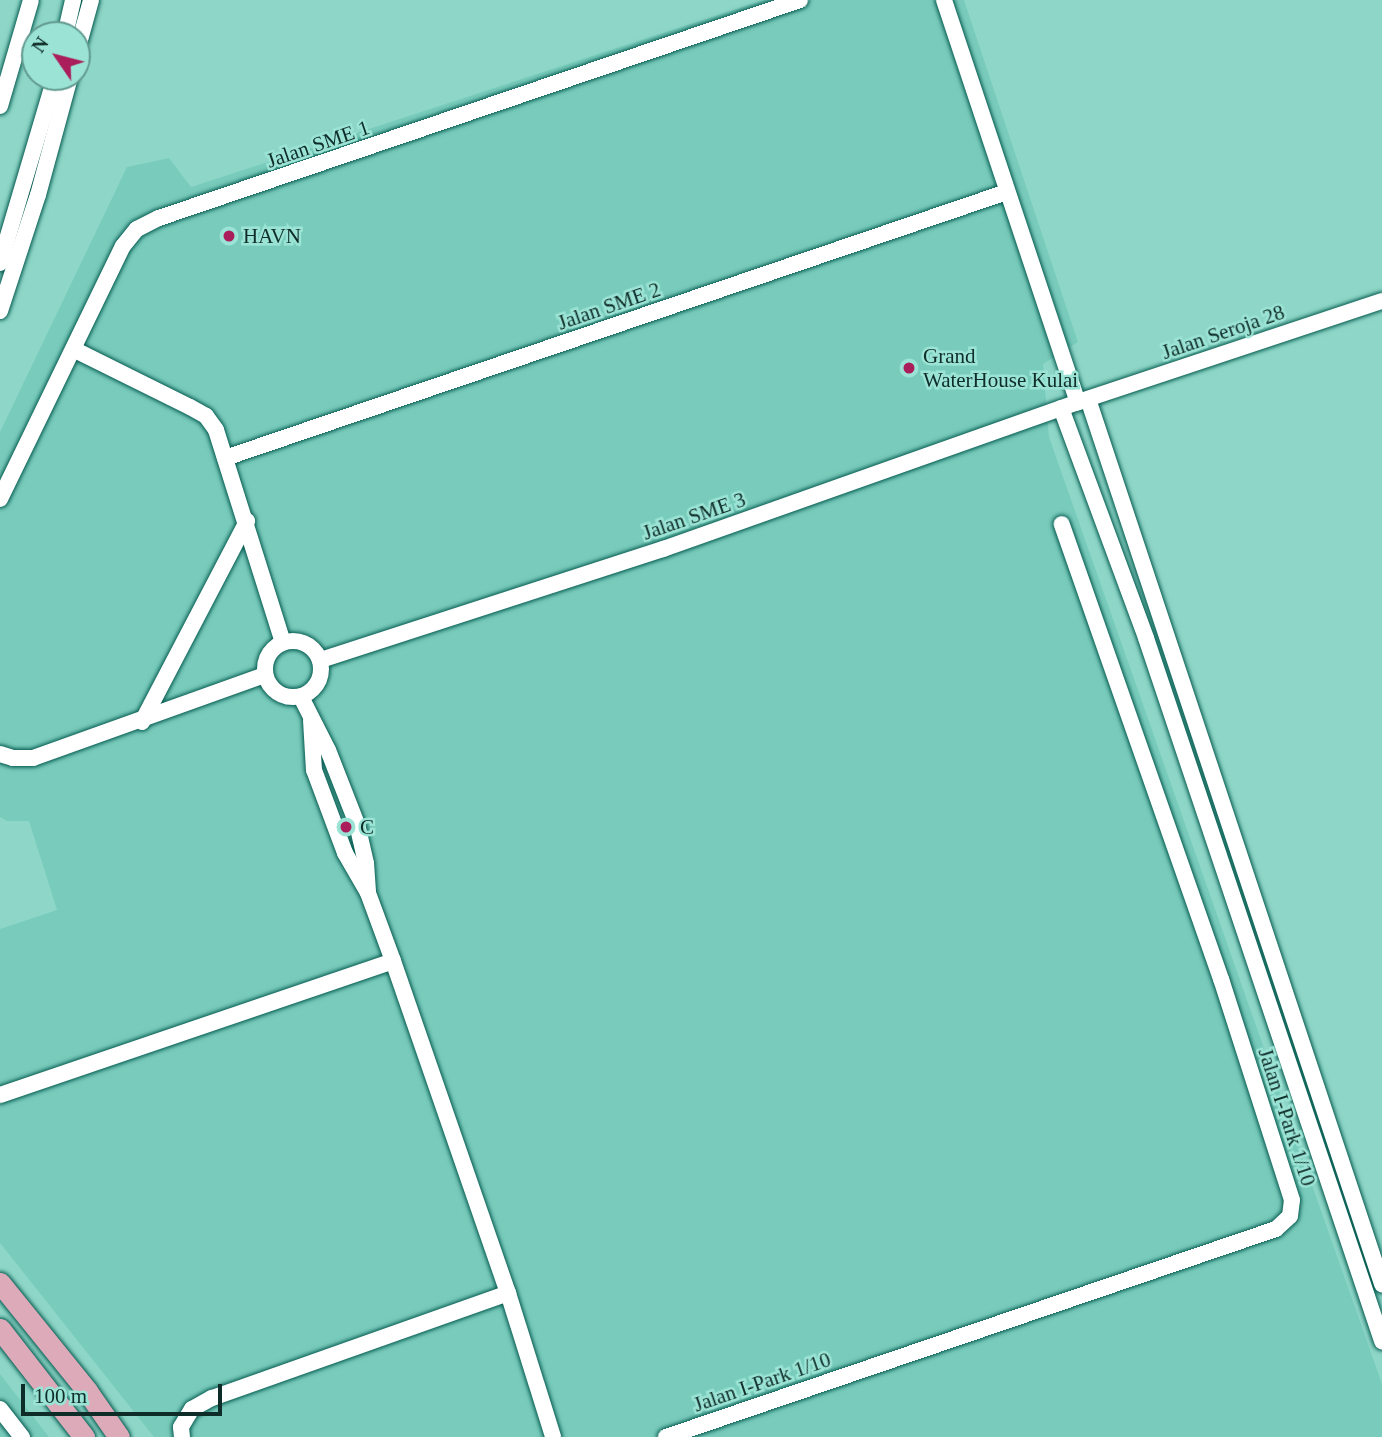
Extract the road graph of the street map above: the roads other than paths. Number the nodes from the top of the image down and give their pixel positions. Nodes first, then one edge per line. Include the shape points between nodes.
1 (31, 0) edge
2 (73, 0) edge
3 (91, 0) edge
4 (800, 0) edge
5 (944, 0) edge
6 (68, 21) edge
7 (85, 21) edge
8 (51, 91) edge
9 (66, 91) edge
10 (0, 106) edge
11 (1007, 192) junction
12 (0, 263) edge
13 (1382, 301) edge
14 (0, 311) edge
15 (75, 350) junction
16 (1083, 401) junction
17 (1061, 408) junction
18 (225, 458) junction
19 (0, 499) edge
20 (247, 521) junction
21 (1062, 524) dead end
22 (283, 642) junction
23 (321, 660) junction
24 (265, 675) junction
25 (301, 697) junction
26 (142, 722) junction
27 (0, 754) edge
28 (393, 961) junction
29 (0, 1095) edge
30 (0, 1283) edge
31 (1382, 1283) edge
32 (508, 1293) junction
33 (0, 1329) edge
34 (0, 1339) edge
35 (1382, 1341) edge
36 (19, 1353) junction
37 (0, 1409) edge
38 (22, 1437) edge
39 (84, 1437) edge
40 (119, 1437) edge
41 (183, 1437) edge
42 (553, 1437) edge
43 (666, 1437) edge

1 - 10 street
2 - 6 street
3 - 7 street
4 - 15 street, Jalan SME 1 via 148,223 123,246
5 - 11 street
8 - 12 street
9 - 14 street
11 - 16 street
11 - 18 street, Jalan SME 2
13 - 16 street, Jalan Seroja 28
15 - 18 street via 206,416
15 - 19 street, Jalan SME 1
16 - 17 street, Jalan SME 3
16 - 31 street
17 - 23 street, Jalan SME 3 via 663,550
17 - 35 street via 1146,638
18 - 20 street
20 - 22 street
20 - 26 street
21 - 43 street, Jalan I-Park 1/10 via 1221,979 1292,1200 1290,1216 1276,1228
22 - 23 street via 306,643
22 - 24 street via 265,662
23 - 25 street via 318,683
24 - 25 street via 278,694
24 - 26 street
25 - 28 street via 311,720 314,770
26 - 27 street via 33,758
28 - 29 street
28 - 32 street
30 - 40 main road
32 - 41 street via 212,1398 192,1409 181,1427
32 - 42 street
33 - 36 main road
34 - 36 street
36 - 39 main road
37 - 38 street

